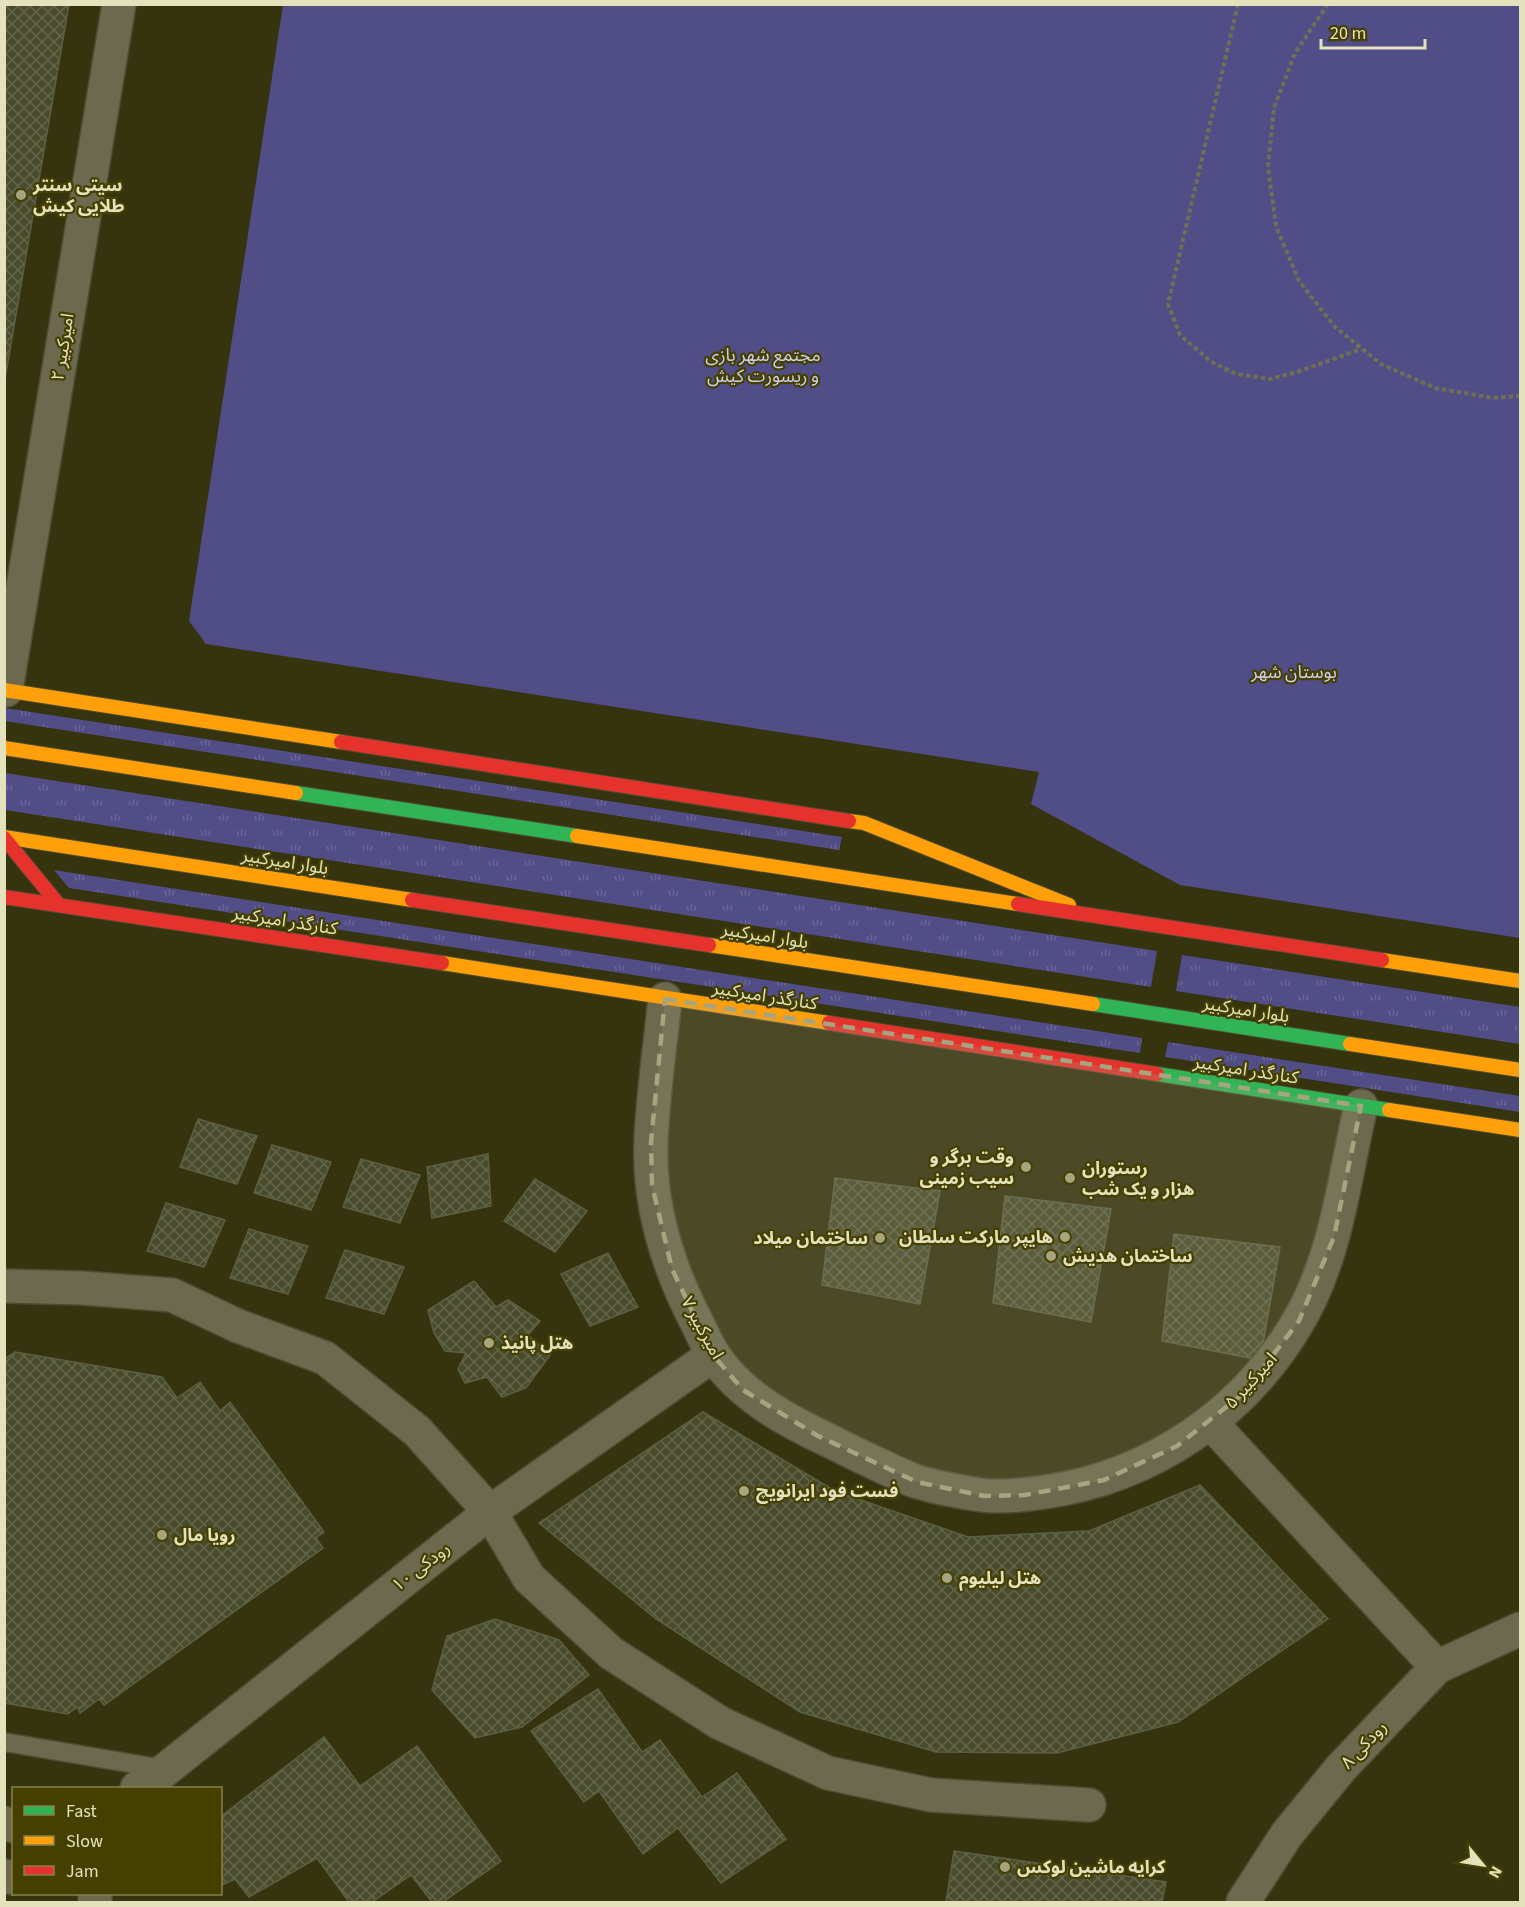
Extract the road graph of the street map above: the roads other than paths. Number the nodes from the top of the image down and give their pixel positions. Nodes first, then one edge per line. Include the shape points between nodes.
1 (119, 4) edge
2 (5, 690) edge
3 (4, 748) edge
4 (4, 837) edge
5 (4, 897) edge
6 (59, 905) junction
7 (1096, 916) junction
8 (1521, 981) edge
9 (665, 999) junction
10 (1521, 1070) edge
11 (1361, 1106) junction
12 (1521, 1131) edge
13 (4, 1286) edge
14 (713, 1355) junction
15 (1211, 1423) junction
16 (984, 1496) joint
17 (490, 1512) junction
18 (1521, 1629) edge
19 (1437, 1666) junction
20 (4, 1742) edge
21 (165, 1770) junction
22 (139, 1787) edge
23 (1089, 1805) dead end
24 (1243, 1902) edge

1 - 2 street, امیرکبیر ۲
2 - 7 main road via 864,823
3 - 7 main road
4 - 6 main road
4 - 10 main road, بلوار امیرکبیر
5 - 6 main road, کنارگذر امیرکبیر
6 - 9 main road, کنارگذر امیرکبیر
7 - 8 main road
9 - 11 main road, کنارگذر امیرکبیر
9 - 14 street, امیرکبیر ۷ via 652,1120 652,1185 672,1269
11 - 12 main road, کنارگذر امیرکبیر
11 - 15 street, امیرکبیر ۵ via 1334,1238 1319,1280 1299,1321 1274,1358
13 - 17 street via 172,1295 238,1326 325,1359 417,1431
14 - 16 street, امیرکبیر ۷ via 743,1390 818,1436 917,1482
14 - 17 street, رودکی ۱۰
15 - 16 street, امیرکبیر ۵ via 1142,1465 1104,1480 1064,1490
15 - 19 street
17 - 21 street, رودکی ۱۰
17 - 23 street via 529,1578 611,1653 720,1723 839,1776 931,1796
18 - 19 street, رودکی ۸
19 - 24 street, رودکی ۸ via 1341,1768 1287,1834
20 - 21 lane
21 - 22 street, رودکی ۱۰

